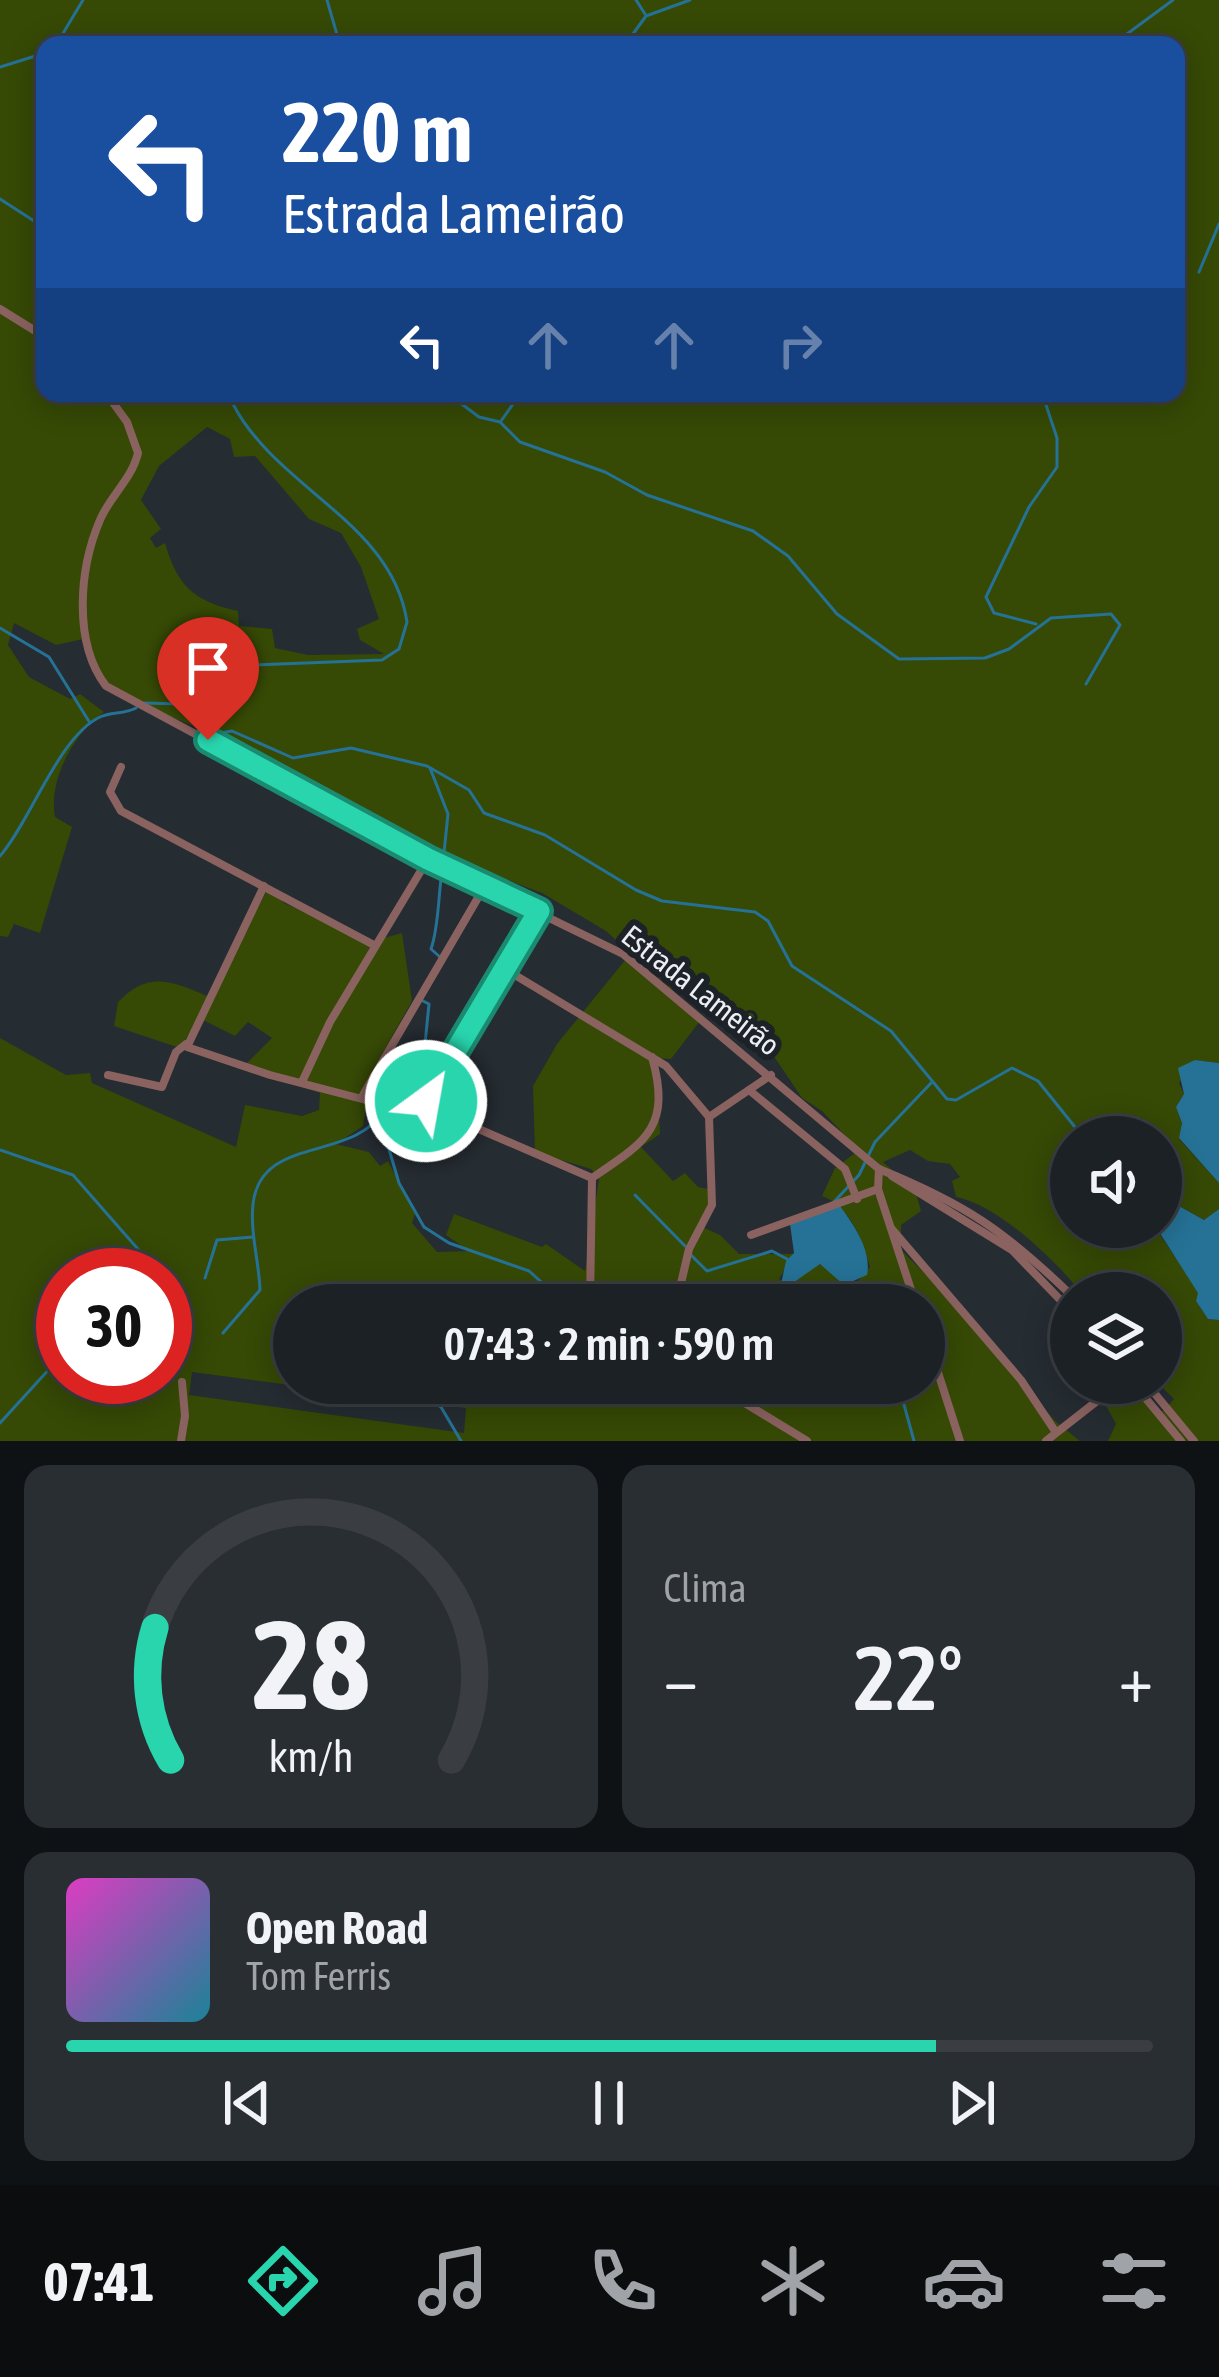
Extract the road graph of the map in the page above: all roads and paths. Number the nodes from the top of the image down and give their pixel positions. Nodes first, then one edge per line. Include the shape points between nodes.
1 (0, 309) edge
2 (36, 331) edge
3 (113, 402) edge
4 (121, 766) dead end
5 (428, 859) junction
6 (486, 884) junction
7 (264, 886) junction
8 (539, 911) junction
9 (374, 945) junction
10 (505, 968) junction
11 (189, 1047) junction
12 (652, 1057) junction
13 (109, 1075) dead end
14 (771, 1075) junction
15 (302, 1082) junction
16 (749, 1090) junction
17 (363, 1095) junction
18 (419, 1114) junction
19 (709, 1117) junction
20 (882, 1170) junction
21 (592, 1178) junction
22 (878, 1189) junction
23 (857, 1198) junction
24 (891, 1228) junction
25 (752, 1235) dead end
26 (1050, 1275) edge
27 (590, 1284) edge
28 (681, 1284) edge
29 (909, 1284) edge
30 (1050, 1289) edge
31 (945, 1396) edge
32 (184, 1404) edge
33 (746, 1404) edge
34 (1092, 1404) edge
35 (1150, 1404) edge
36 (1163, 1404) edge
37 (1055, 1431) junction
38 (181, 1441) edge
39 (807, 1441) edge
40 (960, 1441) edge
41 (1046, 1441) edge
42 (1181, 1441) edge
43 (1194, 1441) edge

1 - 2 street
3 - 5 street, Estrada Lameirão via 138,453 91,549 84,642 95,672 131,704
4 - 7 street via 110,792 118,808
5 - 6 street, Estrada Lameirão
5 - 9 street
6 - 8 street, Estrada Lameirão
6 - 17 street
7 - 9 street
7 - 11 street
8 - 10 street
8 - 14 street, Estrada Lameirão via 623,954
9 - 15 street
10 - 12 street
10 - 18 street
11 - 13 street via 176,1052 160,1088
11 - 15 street
12 - 19 street
12 - 21 street via 652,1134
14 - 16 street
14 - 20 street, Estrada Lameirão
15 - 17 street
16 - 19 street
16 - 23 street via 845,1169
17 - 18 street
18 - 21 street via 489,1132
19 - 28 street via 712,1205
20 - 22 street
20 - 26 street, Estrada Lameirão via 1004,1231
20 - 30 street via 1012,1250
21 - 27 street
22 - 23 street
22 - 24 street
23 - 25 street
24 - 29 street
24 - 37 street
31 - 40 street
32 - 38 street
33 - 39 street
34 - 37 street
35 - 42 street
36 - 43 street
37 - 41 street

